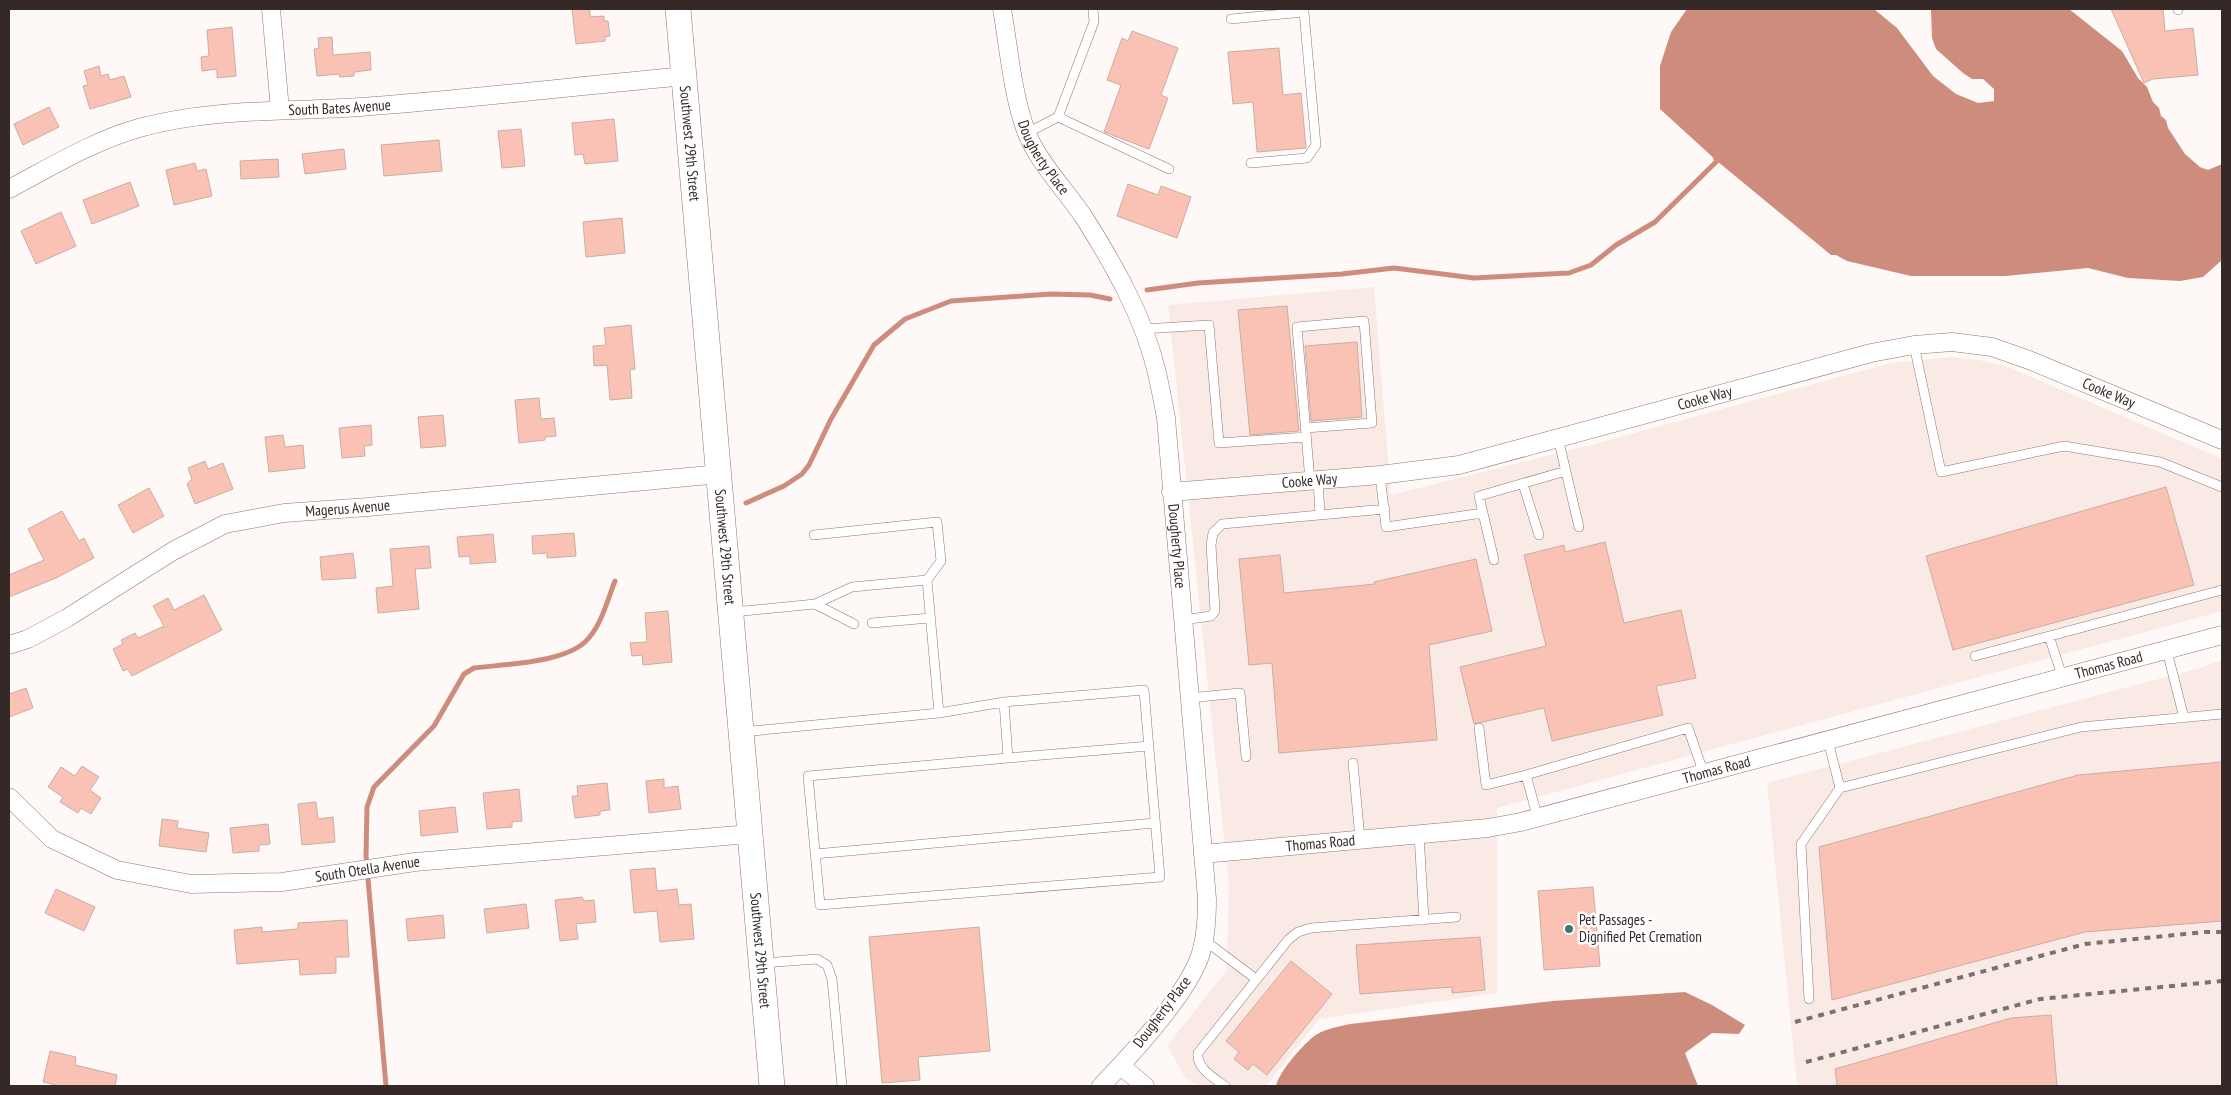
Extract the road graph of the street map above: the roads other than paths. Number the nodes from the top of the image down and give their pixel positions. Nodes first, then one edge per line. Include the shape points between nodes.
1 (271, 9) edge
2 (678, 9) edge
3 (1002, 9) edge
4 (1093, 9) edge
5 (1304, 10) edge
6 (1231, 19) dead end
7 (685, 76) junction
8 (280, 110) junction
9 (1058, 117) junction
10 (1027, 133) junction
11 (1251, 163) dead end
12 (1170, 169) dead end
13 (9, 189) edge
14 (1143, 328) junction
15 (1914, 345) junction
16 (1306, 433) junction
17 (1558, 438) junction
18 (2222, 440) edge
19 (1566, 471) junction
20 (720, 474) junction
21 (1380, 475) junction
22 (1314, 481) junction
23 (1523, 484) junction
24 (2222, 488) edge
25 (1171, 492) junction
26 (1384, 509) junction
27 (1483, 513) junction
28 (1320, 514) junction
29 (1579, 527) dead end
30 (814, 534) dead end
31 (1539, 536) dead end
32 (1494, 560) dead end
33 (927, 580) junction
34 (2222, 590) edge
35 (815, 604) junction
36 (732, 612) junction
37 (930, 618) junction
38 (1182, 620) junction
39 (872, 623) dead end
40 (854, 624) dead end
41 (2222, 635) edge
42 (2049, 636) junction
43 (9, 645) edge
44 (2167, 651) junction
45 (1975, 656) dead end
46 (2062, 679) junction
47 (1189, 698) junction
48 (1004, 702) junction
49 (939, 713) junction
50 (2222, 714) edge
51 (2184, 718) junction
52 (1479, 728) dead end
53 (741, 732) junction
54 (1828, 741) junction
55 (1148, 746) junction
56 (1246, 757) dead end
57 (1008, 758) junction
58 (1353, 763) dead end
59 (1704, 774) junction
60 (1526, 775) junction
61 (1840, 788) junction
62 (9, 797) edge
63 (1538, 819) junction
64 (1155, 822) junction
65 (750, 834) junction
66 (1419, 834) junction
67 (1360, 839) junction
68 (815, 854) junction
69 (1203, 854) junction
70 (1456, 917) dead end
71 (1424, 920) junction
72 (1204, 940) junction
73 (761, 963) junction
74 (1256, 980) junction
75 (1809, 999) dead end
76 (1121, 1066) junction
77 (772, 1086) edge
78 (842, 1086) edge
79 (1101, 1086) edge
80 (1145, 1086) edge
81 (1225, 1086) edge

1 - 8 street
2 - 7 street, Southwest 29th Street
3 - 10 street, Dougherty Place via 1015,96
4 - 9 lane via 1094,22
5 - 6 lane
5 - 11 lane via 1316,145 1307,158
7 - 8 street, South Bates Avenue via 360,107
7 - 20 street, Southwest 29th Street
8 - 13 street, South Bates Avenue via 198,117 138,129 80,152
9 - 10 lane
9 - 12 lane
10 - 14 street, Dougherty Place via 1084,219 1122,283
14 - 16 lane via 1209,325 1219,443
14 - 25 street, Dougherty Place via 1166,418
15 - 17 street, Cooke Way via 1871,353
15 - 18 street, Cooke Way via 1952,342 1992,348 2029,360
15 - 24 lane via 1941,472 2064,446 2160,462
16 - 16 lane via 1297,326 1364,321 1372,423
16 - 22 lane
17 - 19 lane
17 - 21 street, Cooke Way via 1459,465
19 - 23 lane
19 - 29 lane
20 - 36 street, Southwest 29th Street
20 - 43 street, Magerus Avenue via 284,513 225,524 173,551 28,640
21 - 22 street, Cooke Way
21 - 26 lane
22 - 25 street, Cooke Way
22 - 28 lane
23 - 27 lane via 1479,496
23 - 31 lane
25 - 38 street, Dougherty Place
26 - 27 lane via 1386,527
26 - 28 lane
27 - 32 lane
28 - 38 lane via 1222,524 1212,534 1211,545 1215,611 1211,616
30 - 33 lane via 937,522 941,561
33 - 35 lane via 852,587
33 - 37 lane
34 - 42 lane
35 - 36 lane
35 - 40 lane
36 - 53 street, Southwest 29th Street
37 - 39 lane
37 - 49 lane
38 - 47 street, Dougherty Place
41 - 44 street, Thomas Road
42 - 45 lane
42 - 46 lane
44 - 46 street, Thomas Road
44 - 51 lane
46 - 54 street, Thomas Road
47 - 56 lane via 1240,693
47 - 69 street, Dougherty Place
48 - 49 lane
48 - 55 lane via 1144,690
48 - 57 lane
49 - 53 lane
50 - 51 lane
51 - 61 lane via 2081,727
52 - 60 lane via 1486,785
53 - 65 street, Southwest 29th Street
54 - 59 street, Thomas Road
54 - 61 lane
55 - 57 lane
55 - 64 lane
57 - 68 lane via 808,776
58 - 67 lane
59 - 60 lane via 1688,728
59 - 63 street, Thomas Road
60 - 63 lane
61 - 75 lane via 1801,844
62 - 65 street, South Otella Avenue via 52,839 117,870 190,884 282,882 415,862
63 - 66 street, Thomas Road via 1504,826
64 - 68 lane
64 - 68 lane via 1160,877 820,905
65 - 73 street, Southwest 29th Street
66 - 67 street, Thomas Road
66 - 71 lane
67 - 69 street, Thomas Road
69 - 72 street, Dougherty Place via 1207,900
70 - 71 lane
71 - 74 lane via 1311,928 1298,932
72 - 74 lane
72 - 76 street, Dougherty Place via 1188,980
73 - 77 street, Southwest 29th Street
73 - 78 lane via 817,959 827,965 832,980
74 - 81 lane via 1198,1053 1203,1069
76 - 79 street, Dougherty Place
76 - 80 street

